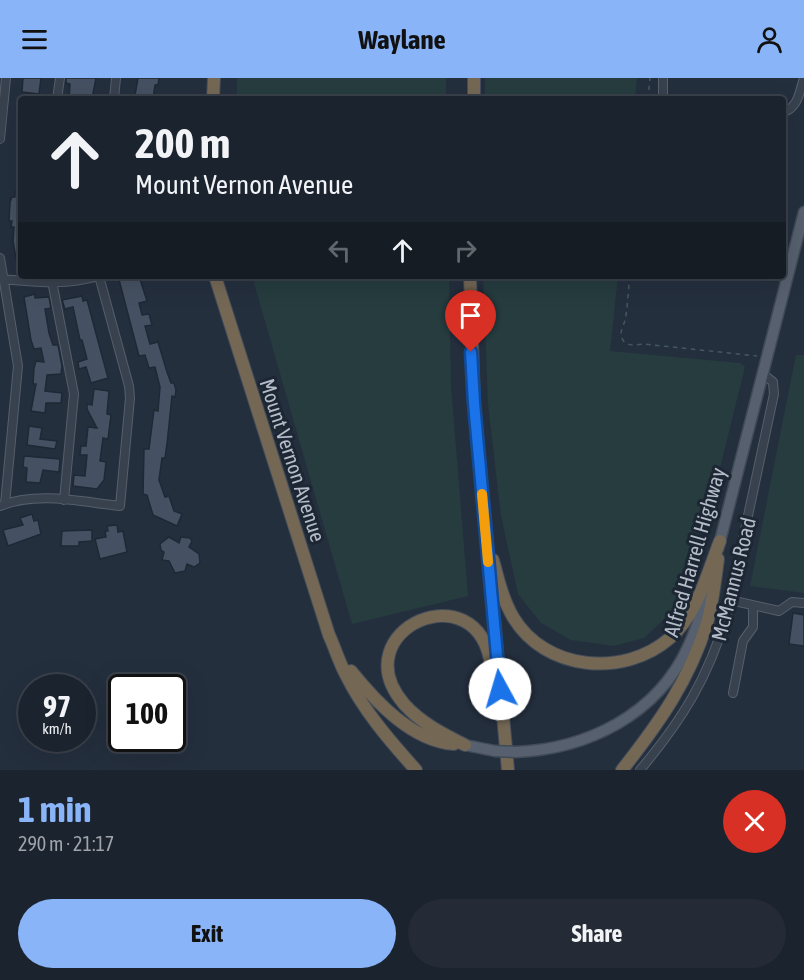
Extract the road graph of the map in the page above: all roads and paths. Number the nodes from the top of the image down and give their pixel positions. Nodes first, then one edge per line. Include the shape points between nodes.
1 (6, 78) edge
2 (60, 78) edge
3 (116, 78) edge
4 (214, 78) edge
5 (474, 78) edge
6 (650, 78) edge
7 (663, 78) edge
8 (804, 78) edge
9 (57, 96) edge
10 (114, 96) edge
11 (213, 96) edge
12 (474, 96) edge
13 (648, 96) edge
14 (663, 96) edge
15 (786, 111) edge
16 (0, 139) edge
17 (804, 212) edge
18 (0, 258) edge
19 (2, 279) edge
20 (86, 279) edge
21 (100, 279) edge
22 (216, 279) edge
23 (470, 279) edge
24 (630, 279) edge
25 (52, 280) edge
26 (757, 356) dead end
27 (763, 374) junction
28 (479, 461) junction
29 (64, 500) junction
30 (2, 505) edge
31 (720, 541) junction
32 (730, 600) junction
33 (804, 603) edge
34 (753, 606) junction
35 (338, 654) junction
36 (732, 693) dead end
37 (465, 745) junction
38 (416, 770) edge
39 (501, 770) edge
40 (508, 770) edge
41 (622, 770) edge
42 (640, 770) edge

1 - 16 street
2 - 9 street
3 - 10 street
4 - 11 highway
5 - 12 highway
6 - 13 path
7 - 14 street
8 - 15 street via 796,102
17 - 27 main road, Alfred Harrell Highway
18 - 19 street
19 - 25 street
19 - 30 street via 18,366
20 - 25 street via 69,283
21 - 29 street via 129,386 120,506
22 - 35 highway, Mount Vernon Avenue
23 - 28 highway
24 - 26 path via 621,332 625,342
25 - 29 street via 74,394
27 - 31 main road, Alfred Harrell Highway
27 - 32 street, McMannus Road via 773,382 774,394
28 - 31 highway via 490,549 510,609 533,640 573,661 602,664 630,660 655,650 671,637 694,607
28 - 40 highway
29 - 30 street via 29,498
31 - 37 main road, Alfred Harrell Highway, bridge via 699,623 687,650 674,672 635,713 616,726 564,746 516,752
31 - 41 highway via 712,601 696,655 671,705
32 - 34 street
32 - 42 street, McMannus Road via 719,642 699,689
33 - 34 street via 792,602 779,611
34 - 36 street via 753,627 743,641
35 - 37 highway via 370,695 413,729 444,744
35 - 38 highway via 345,674 384,734
37 - 39 highway via 417,717 399,696 388,672 393,645 414,621 447,615 461,620 486,646

